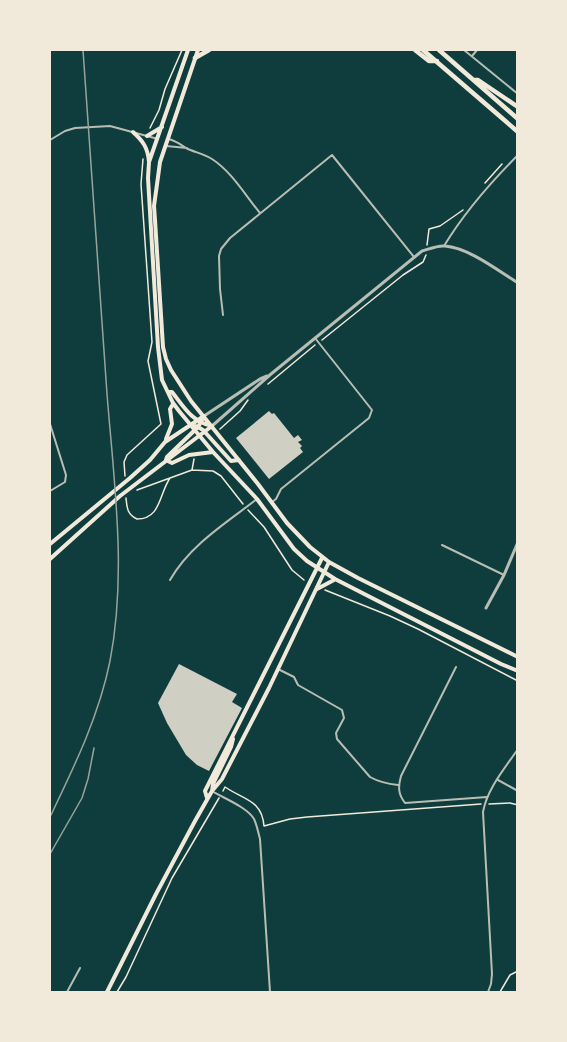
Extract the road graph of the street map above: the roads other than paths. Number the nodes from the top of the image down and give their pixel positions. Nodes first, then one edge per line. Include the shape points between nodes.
1 (188, 50) edge
2 (198, 50) edge
3 (209, 50) edge
4 (415, 50) edge
5 (423, 50) edge
6 (439, 50) edge
7 (464, 50) edge
8 (477, 50) edge
9 (472, 56) junction
10 (195, 58) junction
11 (437, 60) junction
12 (474, 80) junction
13 (518, 94) edge
14 (518, 107) edge
15 (518, 119) edge
16 (162, 127) junction
17 (133, 132) junction
18 (518, 132) edge
19 (148, 134) junction
20 (158, 139) junction
21 (168, 139) junction
22 (50, 140) edge
23 (166, 146) junction
24 (187, 148) junction
25 (518, 155) edge
26 (149, 162) junction
27 (260, 213) junction
28 (444, 246) junction
29 (414, 257) junction
30 (518, 283) edge
31 (223, 315) dead end
32 (315, 338) junction
33 (271, 374) junction
34 (168, 392) junction
35 (173, 403) junction
36 (204, 416) junction
37 (50, 424) edge
38 (189, 425) junction
39 (197, 425) junction
40 (212, 426) junction
41 (204, 432) junction
42 (199, 436) junction
43 (165, 442) junction
44 (213, 452) junction
45 (166, 460) junction
46 (239, 460) junction
47 (50, 490) edge
48 (265, 493) junction
49 (257, 499) junction
50 (272, 502) junction
51 (518, 542) edge
52 (50, 544) edge
53 (442, 545) dead end
54 (322, 558) junction
55 (50, 559) edge
56 (329, 562) junction
57 (317, 568) junction
58 (324, 573) junction
59 (504, 575) junction
60 (335, 579) junction
61 (170, 580) dead end
62 (316, 589) junction
63 (486, 608) dead end
64 (518, 657) edge
65 (456, 667) dead end
66 (278, 669) junction
67 (518, 671) edge
68 (234, 733) junction
69 (518, 749) edge
70 (498, 780) junction
71 (399, 785) junction
72 (212, 791) junction
73 (518, 791) edge
74 (487, 797) junction
75 (208, 798) junction
76 (80, 968) dead end
77 (67, 993) edge
78 (107, 993) edge
79 (270, 993) edge
80 (488, 993) edge

1 - 16 main road
2 - 10 main road
3 - 10 highway
4 - 11 highway via 429,61
5 - 11 highway
6 - 12 highway
7 - 9 street
8 - 9 street
9 - 13 street
10 - 21 main road
11 - 18 highway
12 - 14 highway
12 - 15 highway
16 - 19 main road
16 - 20 main road
17 - 19 street
17 - 22 street via 110,126 75,128
17 - 26 main road via 148,150
19 - 20 street
20 - 21 main road
20 - 23 main road
20 - 26 main road
21 - 23 main road
21 - 24 street
23 - 24 street
23 - 36 main road via 154,206 163,347 171,370
24 - 27 street via 213,159
25 - 28 street via 473,205
26 - 34 main road via 158,347 162,380
27 - 29 street via 332,155
27 - 31 street via 221,249 218,265
28 - 29 street
28 - 30 street via 468,253
29 - 32 street
32 - 33 street
32 - 50 street via 372,410 369,418 281,489
33 - 36 street
33 - 40 street
34 - 35 main road
34 - 39 main road
35 - 38 main road
35 - 43 main road via 172,424
36 - 39 main road
36 - 40 main road
37 - 47 street via 66,475 65,482
38 - 39 main road
38 - 39 main road
38 - 43 main road
39 - 40 main road
39 - 41 main road
39 - 42 main road
39 - 45 main road
40 - 41 main road
40 - 46 main road
41 - 42 main road
41 - 46 main road via 231,461
42 - 44 main road
42 - 45 main road
43 - 52 main road via 150,460
44 - 45 main road via 173,462
44 - 49 main road
45 - 55 main road
46 - 48 main road
48 - 49 main road
48 - 50 main road
49 - 57 main road via 294,549
49 - 61 street via 200,543
50 - 54 main road via 286,523
51 - 59 street
53 - 59 street
54 - 56 main road
54 - 57 main road
56 - 58 main road
56 - 64 main road
57 - 58 main road
57 - 68 main road
58 - 60 main road
58 - 62 main road
59 - 63 street
60 - 62 main road
60 - 67 main road
62 - 66 main road
65 - 71 street
66 - 71 street via 342,710 344,718 336,733 338,739 370,777
66 - 72 main road via 222,779
68 - 72 main road
68 - 75 main road via 204,791
69 - 70 street
70 - 73 street
70 - 74 street
71 - 74 street via 405,803
72 - 75 main road
72 - 79 street via 253,817 257,828
74 - 80 street via 483,818 492,974
75 - 78 main road
76 - 77 street

